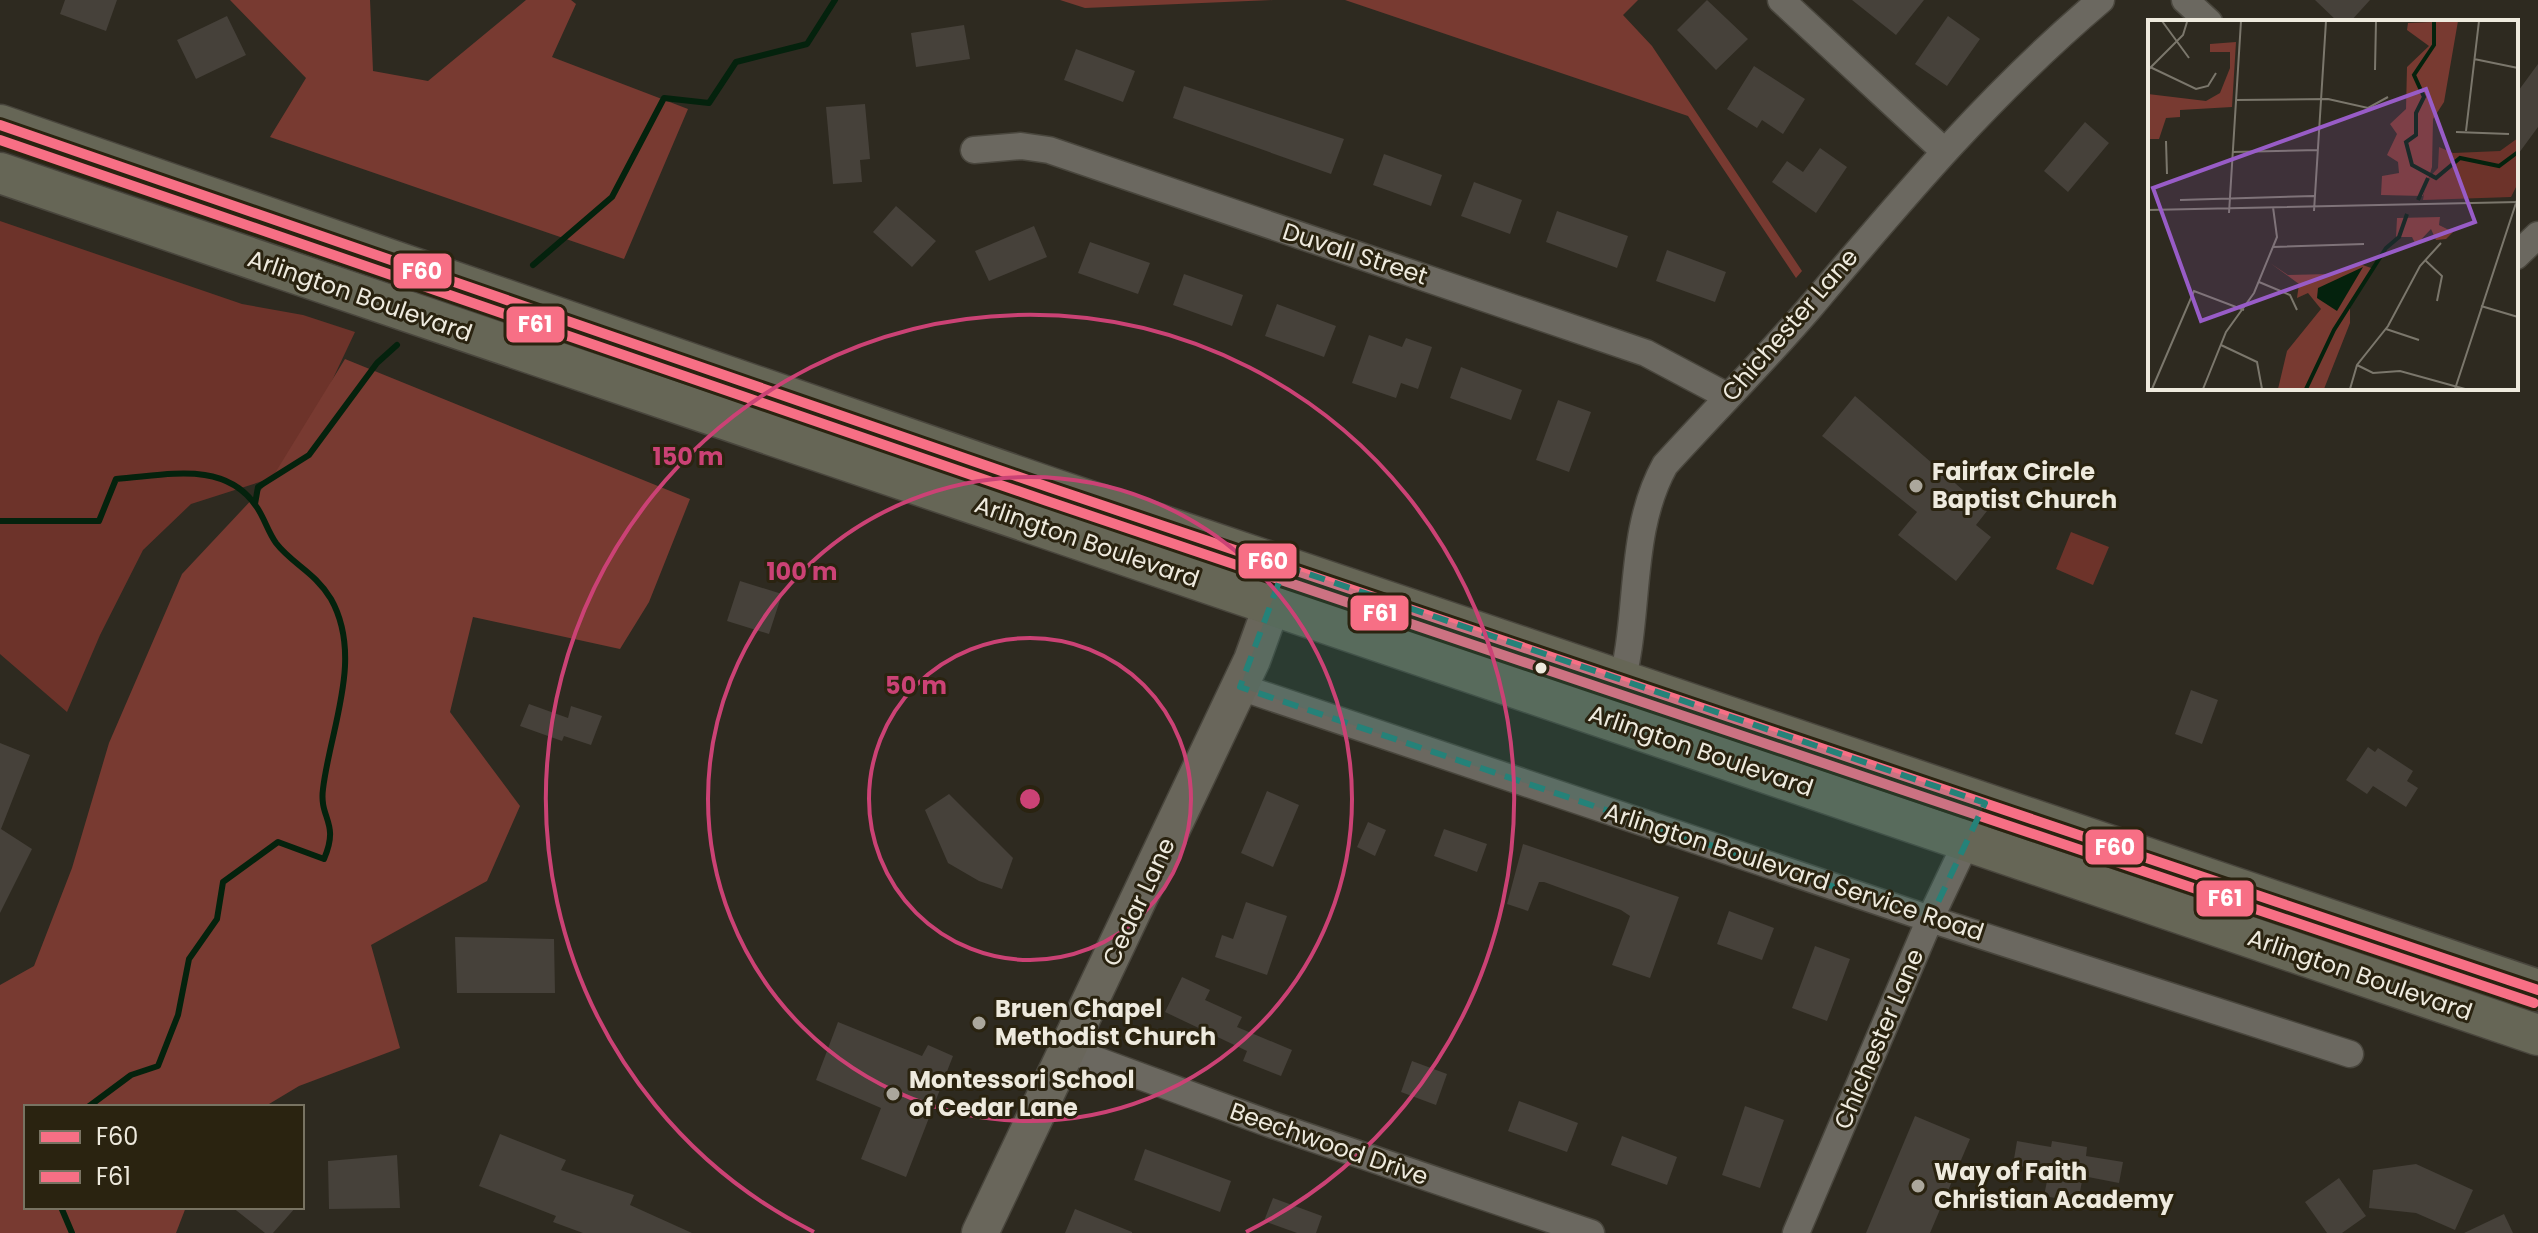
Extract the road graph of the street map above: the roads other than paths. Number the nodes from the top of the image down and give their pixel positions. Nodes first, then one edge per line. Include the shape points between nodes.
1 (1781, 0) edge
2 (2101, 0) edge
3 (2185, 0) edge
4 (2207, 20) edge
5 (0, 125) edge
6 (974, 150) dead end
7 (1944, 151) junction
8 (0, 173) edge
9 (2538, 235) edge
10 (2518, 254) edge
11 (1727, 396) junction
12 (1285, 566) junction
13 (1272, 605) junction
14 (1623, 680) junction
15 (1240, 687) junction
16 (1610, 720) junction
17 (1985, 803) junction
18 (1967, 841) junction
19 (1930, 919) junction
20 (2538, 990) edge
21 (2538, 1035) edge
22 (1069, 1050) junction
23 (2350, 1054) dead end
24 (980, 1233) edge
25 (1591, 1233) edge
26 (1796, 1233) edge

1 - 7 street
2 - 7 street, Chichester Lane via 2018,72
3 - 4 street
5 - 12 main road, Arlington Boulevard
6 - 11 street, Duvall Street via 1049,150 1646,353
7 - 11 street, Chichester Lane
8 - 13 main road, Arlington Boulevard
9 - 10 street
11 - 14 street, Chichester Lane via 1665,465 1651,489
12 - 13 main road, Cedar Lane
12 - 14 main road, Arlington Boulevard
13 - 15 main road, Cedar Lane
13 - 16 main road, Arlington Boulevard
14 - 16 street, Chichester Lane
14 - 17 main road, Arlington Boulevard
15 - 19 street, Arlington Boulevard Service Road
15 - 22 main road, Cedar Lane
16 - 18 main road, Arlington Boulevard
17 - 18 street, Chichester Lane
17 - 20 main road, Arlington Boulevard
18 - 19 street, Chichester Lane
18 - 21 main road, Arlington Boulevard
19 - 23 street, Arlington Boulevard Service Road
19 - 26 street, Chichester Lane
22 - 24 main road, Cedar Lane
22 - 25 street, Beechwood Drive

